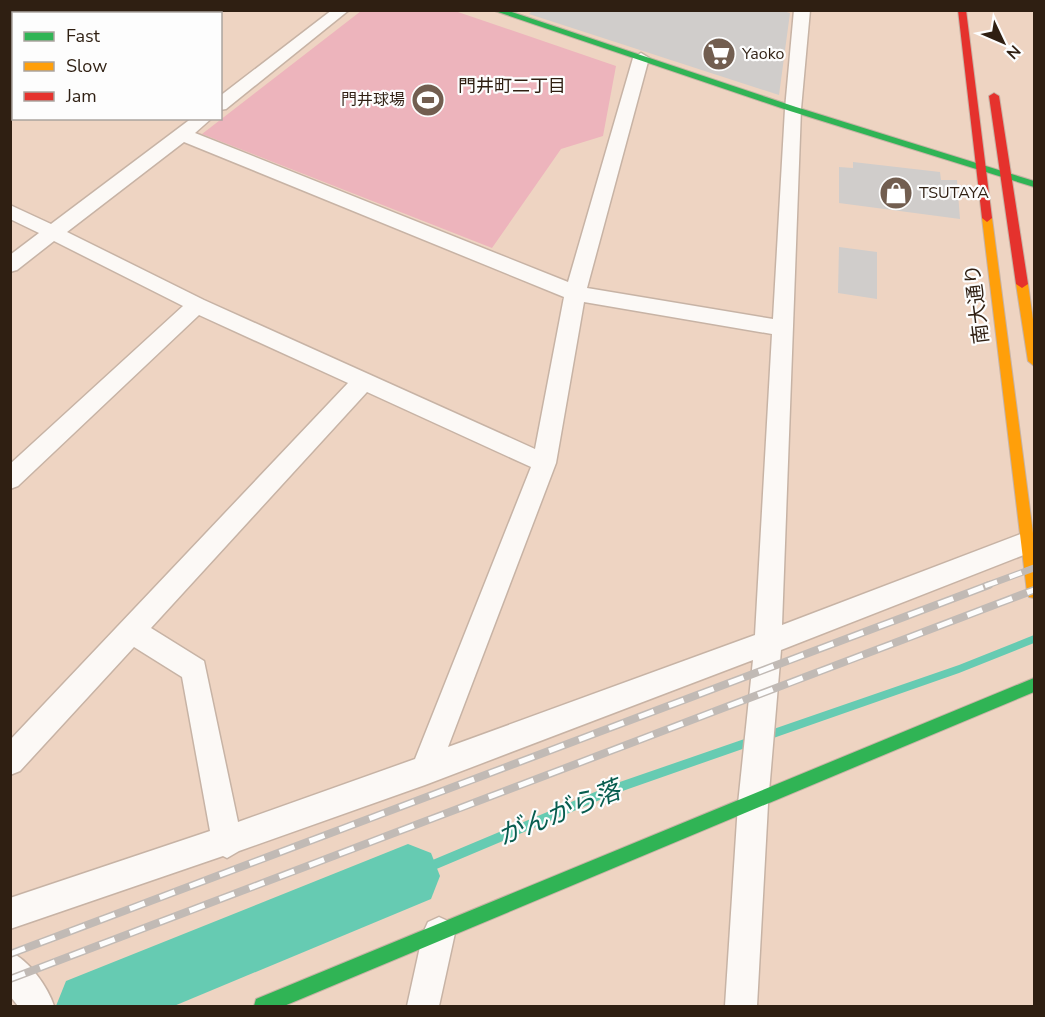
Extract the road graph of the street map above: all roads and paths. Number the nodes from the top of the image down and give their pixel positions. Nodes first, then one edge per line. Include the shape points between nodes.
1 (342, 10) edge
2 (496, 10) edge
3 (962, 10) edge
4 (801, 11) edge
5 (641, 58) junction
6 (992, 81) dead end
7 (222, 103) edge
8 (794, 109) junction
9 (202, 120) edge
10 (183, 135) junction
11 (980, 167) junction
12 (1005, 175) junction
13 (1035, 184) edge
14 (10, 211) edge
15 (53, 232) junction
16 (10, 265) edge
17 (575, 293) junction
18 (197, 305) junction
19 (784, 328) junction
20 (1035, 361) edge
21 (363, 382) junction
22 (544, 463) junction
23 (10, 479) edge
24 (1026, 543) junction
25 (1035, 592) edge
26 (132, 631) junction
27 (768, 642) junction
28 (1035, 685) edge
29 (10, 760) edge
30 (425, 771) junction
31 (753, 804) junction
32 (227, 843) junction
33 (10, 914) edge
34 (439, 933) junction
35 (10, 968) edge
36 (38, 1006) edge
37 (263, 1006) edge
38 (423, 1006) edge
39 (741, 1006) edge

1 - 7 street
2 - 5 street
3 - 11 street, 南大通り
4 - 8 street
5 - 8 street
5 - 17 street
6 - 12 street
8 - 11 street
8 - 19 street
9 - 10 street
10 - 15 street
10 - 17 street
11 - 12 street
11 - 24 street, 南大通り
12 - 13 street
12 - 20 street
14 - 15 street
15 - 16 street
15 - 18 street
17 - 19 street
17 - 22 street
18 - 21 street
18 - 23 street
19 - 27 street
21 - 22 street
21 - 26 street
22 - 30 street
24 - 25 street, 南大通り
24 - 27 street
26 - 29 street
26 - 32 street via 194,670
27 - 30 street
27 - 31 street
28 - 31 street
30 - 32 street
31 - 34 street
31 - 39 street
32 - 33 street
34 - 37 street
34 - 38 street
35 - 36 street

